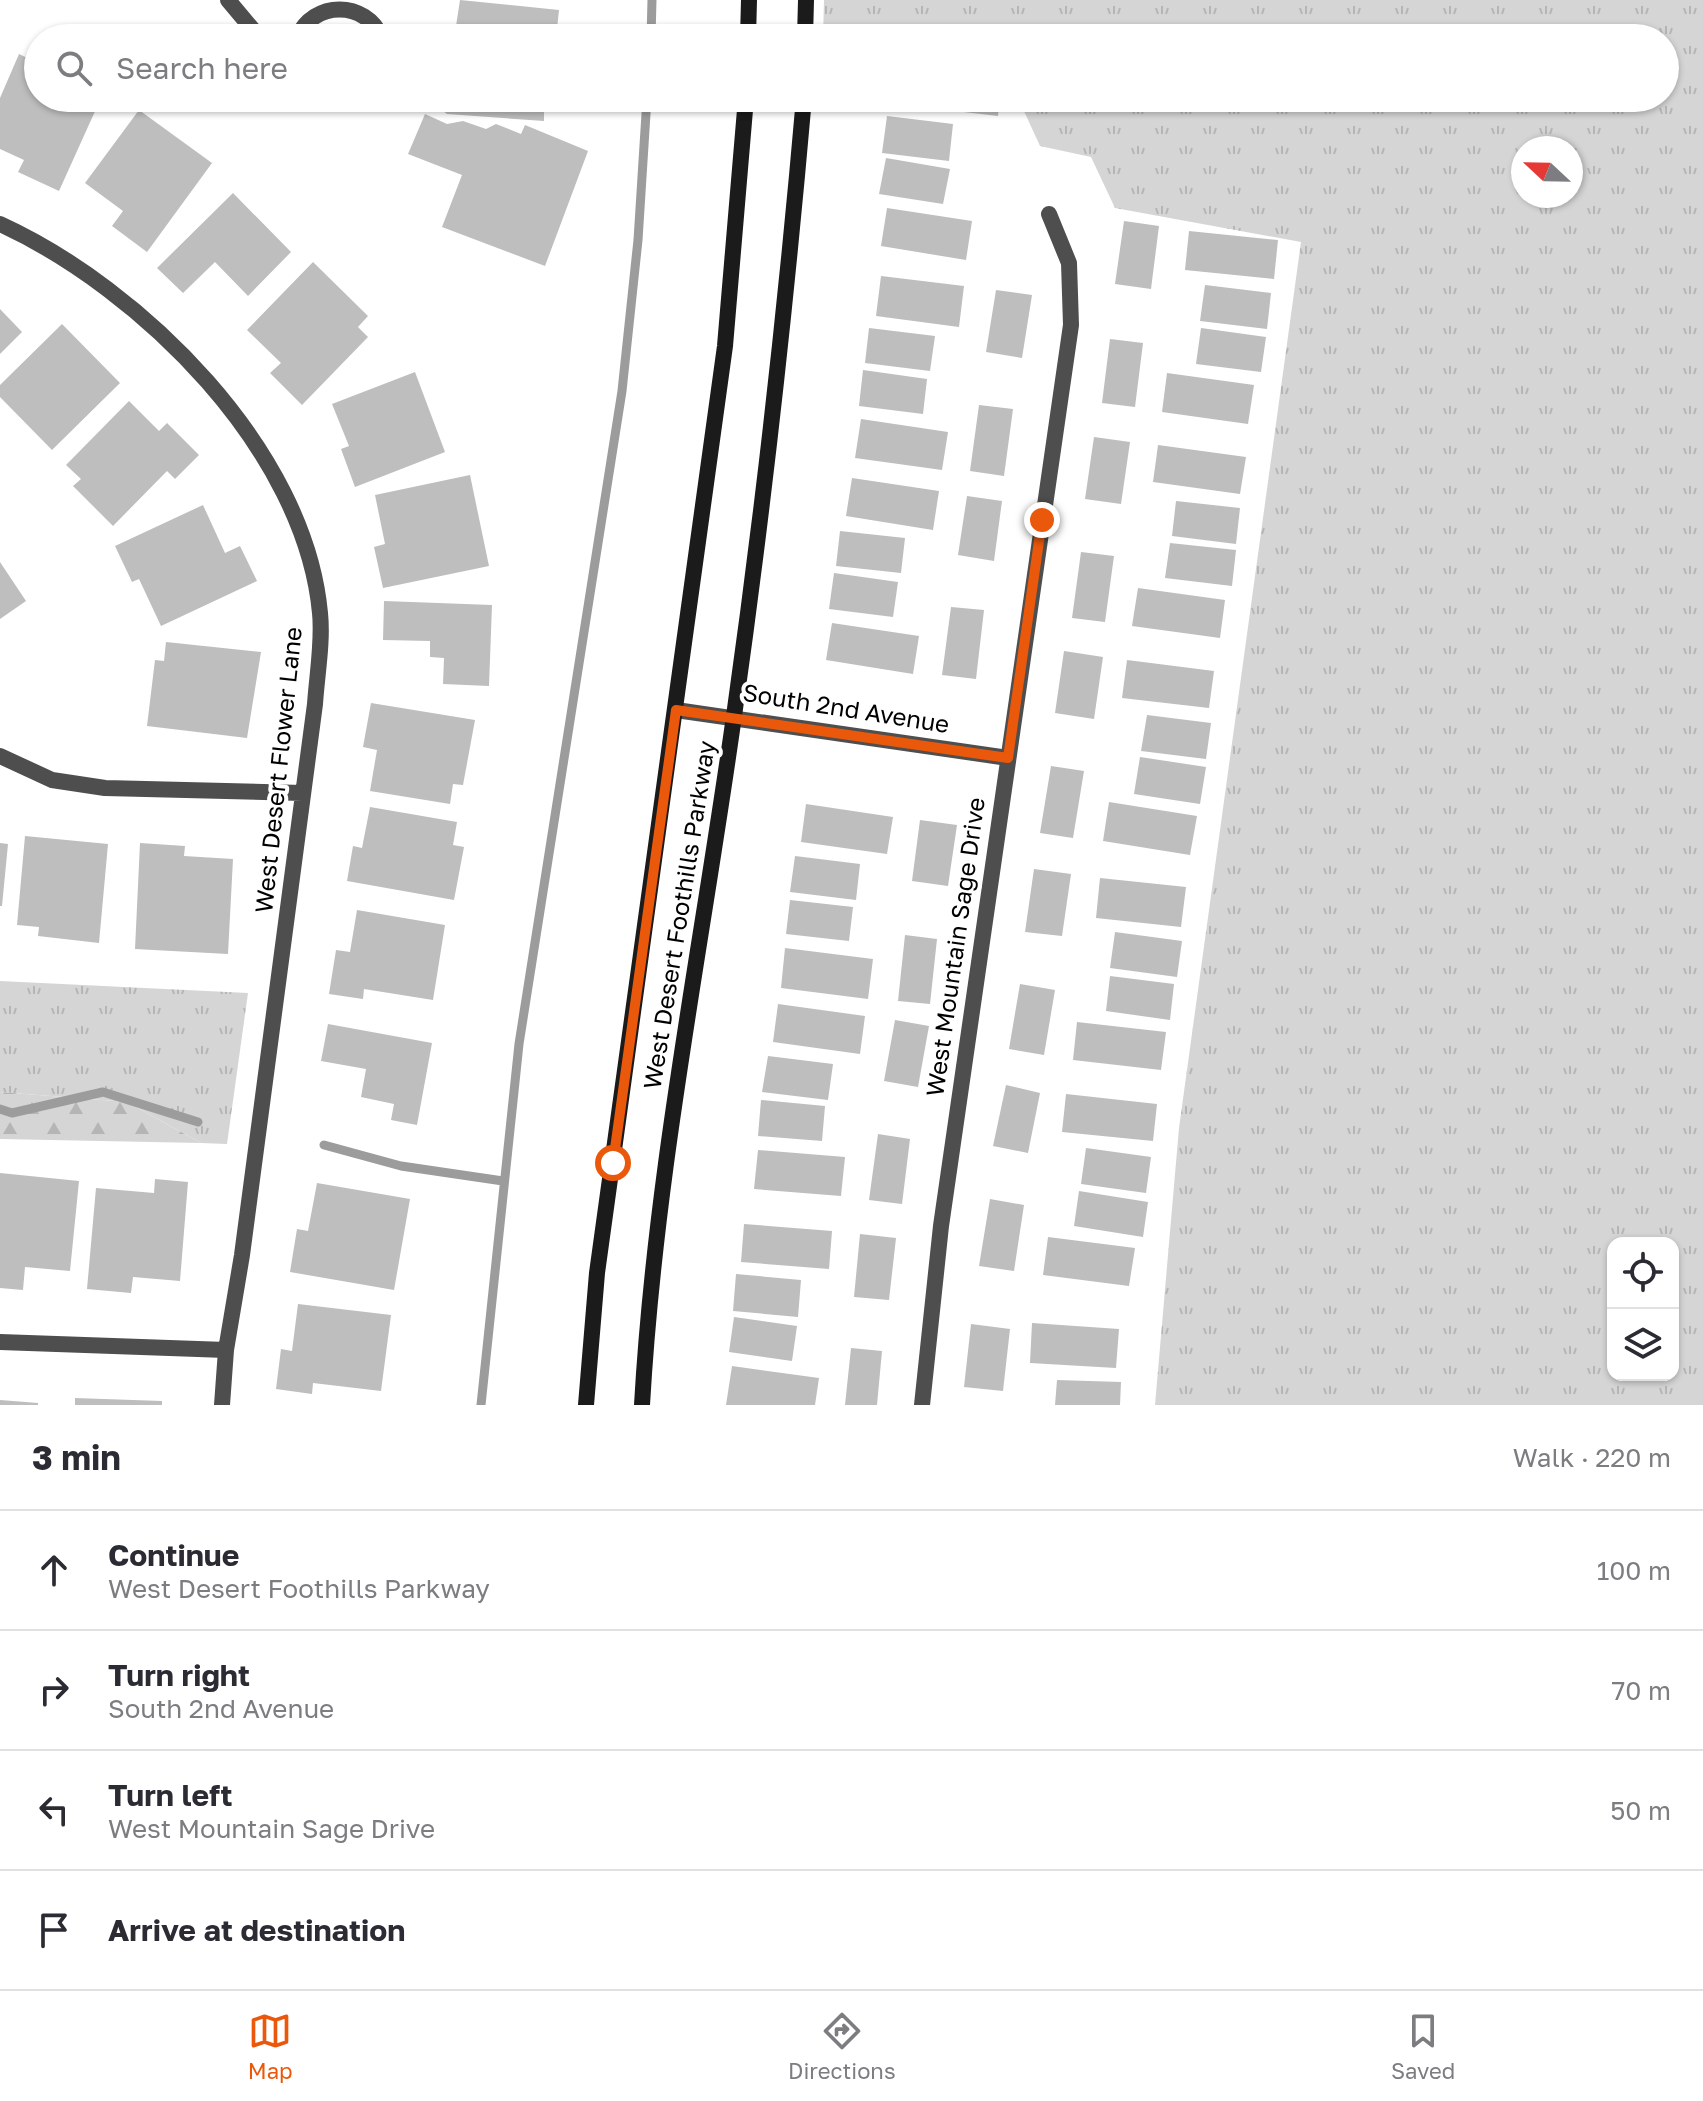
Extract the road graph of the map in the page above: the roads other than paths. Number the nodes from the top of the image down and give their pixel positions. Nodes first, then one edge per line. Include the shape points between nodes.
1 (228, 0) edge
2 (749, 0) edge
3 (806, 0) edge
4 (248, 24) edge
5 (304, 24) edge
6 (374, 24) edge
7 (748, 24) edge
8 (805, 24) edge
9 (745, 112) edge
10 (803, 112) edge
11 (1049, 214) dead end
12 (0, 224) edge
13 (676, 710) junction
14 (734, 717) junction
15 (0, 756) edge
16 (1008, 758) junction
17 (303, 793) junction
18 (0, 1342) edge
19 (226, 1350) junction
20 (222, 1405) edge
21 (586, 1405) edge
22 (642, 1405) edge
23 (922, 1405) edge

1 - 4 street
2 - 7 street
3 - 8 street
5 - 6 street via 314,13 342,5 369,16
9 - 13 street, West Desert Foothills Parkway via 725,346
10 - 14 street, West Desert Foothills Parkway
11 - 16 street, West Mountain Sage Drive via 1069,263 1071,325
12 - 17 street, West Desert Flower Lane via 48,247 151,326 234,409 274,471 307,545 321,614
13 - 14 street, South 2nd Avenue
13 - 21 street, West Desert Foothills Parkway via 597,1273
14 - 16 street, South 2nd Avenue
14 - 22 street, West Desert Foothills Parkway via 650,1288
15 - 17 street via 52,780 105,788
16 - 23 street, West Mountain Sage Drive via 941,1226
17 - 19 street, West Desert Flower Lane
18 - 19 street
19 - 20 street, West Desert Flower Lane

